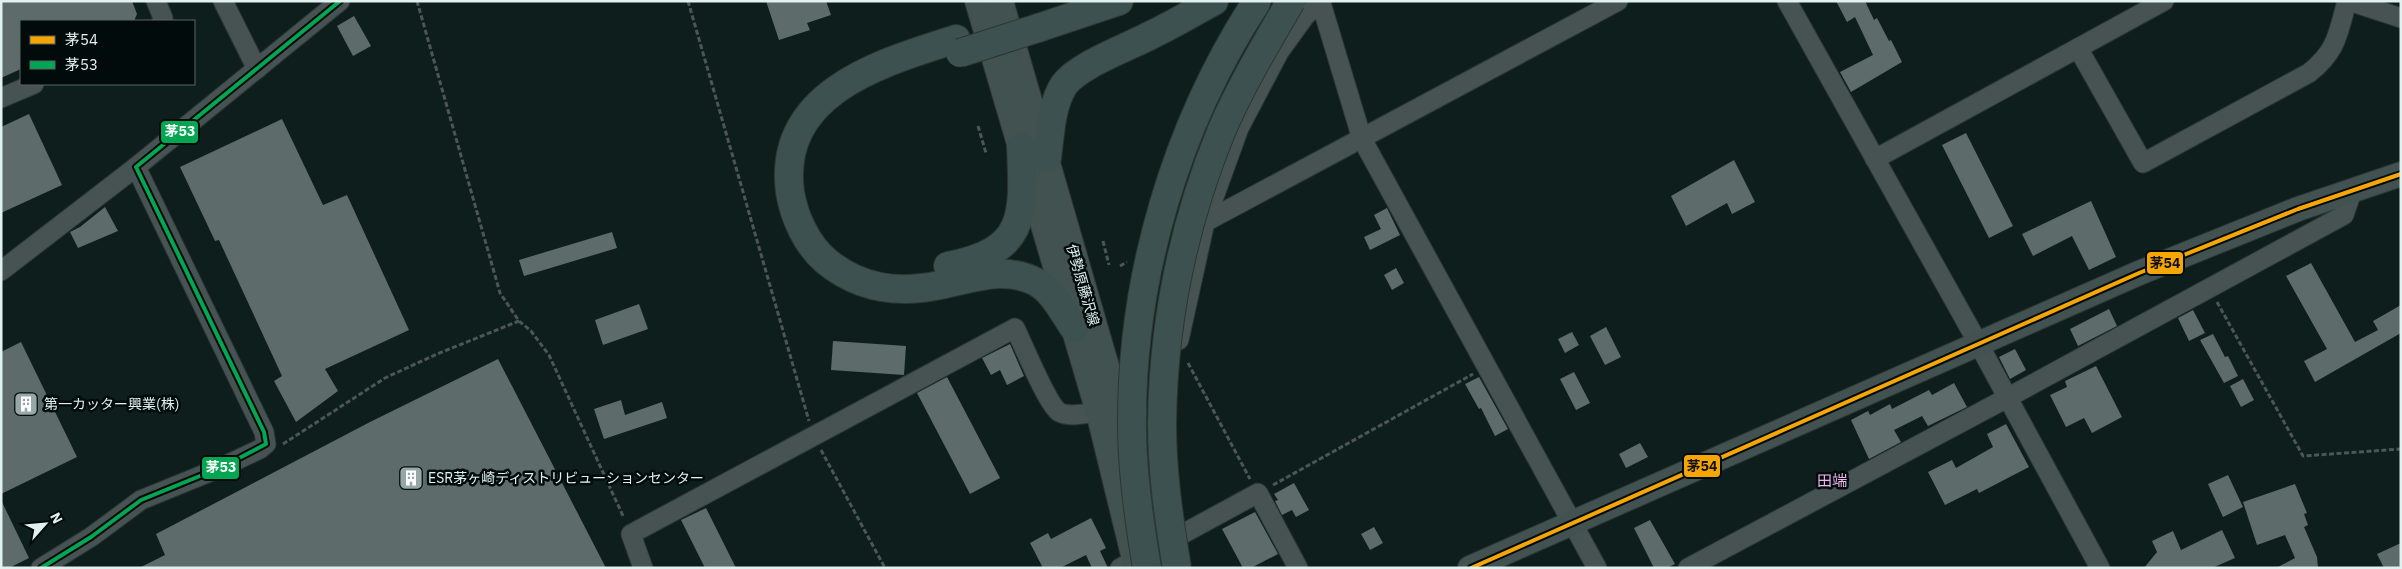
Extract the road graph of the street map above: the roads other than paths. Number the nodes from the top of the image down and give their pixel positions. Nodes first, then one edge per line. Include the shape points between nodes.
1 (156, 1) edge
2 (223, 1) edge
3 (340, 1) edge
4 (978, 1) edge
5 (1001, 1) edge
6 (1071, 1) edge
7 (1119, 1) edge
8 (1214, 1) edge
9 (1257, 1) edge
10 (1290, 1) edge
11 (1618, 1) edge
12 (1787, 1) edge
13 (2164, 1) edge
14 (2348, 1) edge
15 (1322, 2) edge
16 (2401, 18) edge
17 (162, 20) edge
18 (1035, 21) junction
19 (958, 46) junction
20 (2078, 48) junction
21 (257, 69) junction
22 (32, 85) edge
23 (1, 98) edge
24 (1362, 139) junction
25 (1021, 147) junction
26 (1046, 158) junction
27 (1875, 159) junction
28 (136, 166) junction
29 (2401, 174) edge
30 (2352, 191) junction
31 (1205, 222) junction
32 (1, 271) edge
33 (1074, 328) junction
34 (1978, 343) junction
35 (2007, 398) junction
36 (1098, 412) junction
37 (1123, 422) junction
38 (1573, 524) junction
39 (1144, 563) edge
40 (43, 567) edge
41 (643, 568) edge
42 (1176, 568) edge
43 (1298, 568) edge
44 (1470, 568) edge
45 (1597, 568) edge
46 (1688, 568) edge
47 (2100, 568) edge

1 - 17 street
2 - 21 street
3 - 21 street
4 - 25 main road, 伊勢原藤沢線
5 - 26 main road, 伊勢原藤沢線
6 - 18 highway
7 - 18 highway
8 - 26 highway via 1085,68 1065,83 1053,115
9 - 39 highway, bridge via 1207,90 1188,135 1164,204 1146,278 1134,376 1132,425
10 - 42 highway, bridge via 1222,131 1202,182 1176,278 1162,425 1164,476
11 - 24 street
12 - 27 street
13 - 20 street
14 - 16 street
14 - 20 street via 2336,44 2325,60 2309,73 2143,163
15 - 24 street
15 - 31 street via 1305,16 1279,52 1244,119
18 - 19 highway, bridge
19 - 25 highway via 866,90 836,111 819,131 809,157 806,184 819,224 844,252 881,270 903,272 938,268 984,256 996,251 1006,241 1021,215
19 - 33 highway via 899,57 862,72 832,92 810,115 795,142 788,179 800,226 825,260 858,282 878,287 918,288 992,274 1018,275 1049,292
20 - 27 street
21 - 28 street
22 - 23 street
24 - 31 street
24 - 38 street
25 - 33 main road, 伊勢原藤沢線
26 - 37 main road, 伊勢原藤沢線
27 - 34 street
28 - 32 street
28 - 40 street via 264,432 266,444 222,467 141,500
29 - 30 main road
30 - 34 main road via 2148,269
30 - 35 street via 2344,215
31 - 37 street via 1172,378 1148,409
33 - 36 main road, 伊勢原藤沢線
34 - 35 street
34 - 38 main road
35 - 46 street
35 - 47 street
36 - 39 main road, 伊勢原藤沢線
36 - 41 street via 1072,415 1059,412 1015,328 631,534
37 - 39 main road, 伊勢原藤沢線
38 - 44 main road
38 - 45 street
39 - 43 street via 1258,493

